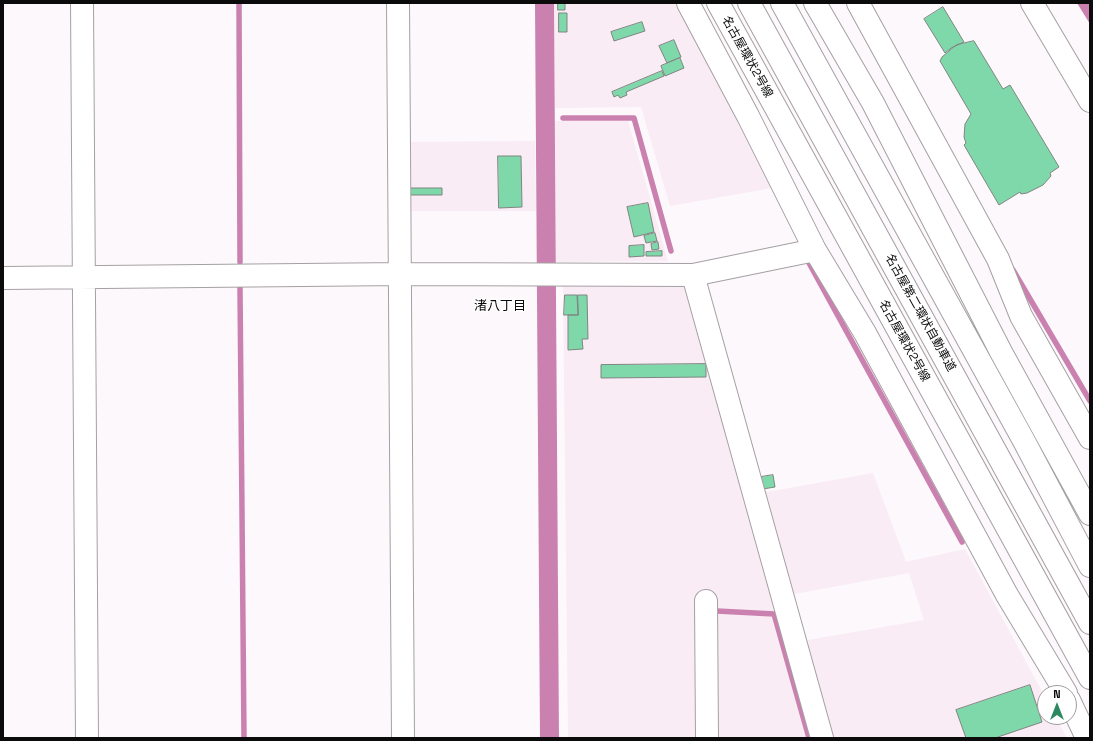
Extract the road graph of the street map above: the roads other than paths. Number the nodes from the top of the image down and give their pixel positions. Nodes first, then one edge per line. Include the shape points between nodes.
1 (82, 3) edge
2 (398, 3) edge
3 (688, 3) edge
4 (718, 3) edge
5 (749, 3) edge
6 (782, 3) edge
7 (816, 3) edge
8 (858, 3) edge
9 (1032, 3) edge
10 (1090, 100) edge
11 (815, 250) junction
12 (401, 274) junction
13 (693, 275) junction
14 (3, 278) edge
15 (84, 278) junction
16 (1090, 438) edge
17 (1090, 514) edge
18 (1090, 566) edge
19 (706, 601) dead end
20 (1090, 623) edge
21 (1090, 678) edge
22 (1061, 685) edge
23 (1077, 698) edge
24 (1090, 703) edge
25 (1077, 717) edge
26 (87, 738) edge
27 (403, 738) edge
28 (707, 738) edge
29 (822, 738) edge
30 (1087, 738) edge

1 - 15 main road
2 - 12 main road
3 - 11 main road
4 - 21 main road, 名古屋環状2号線
5 - 20 main road, 名古屋第二環状自動車道
6 - 18 main road via 1024,441
7 - 17 main road via 873,103 1001,352
8 - 16 main road via 998,259 1021,316
9 - 10 main road
11 - 13 main road
11 - 22 main road via 865,333 1007,595
12 - 13 main road
12 - 15 main road
12 - 27 main road
13 - 29 main road
14 - 15 main road
15 - 26 main road
19 - 28 main road
23 - 24 main road
25 - 30 main road

